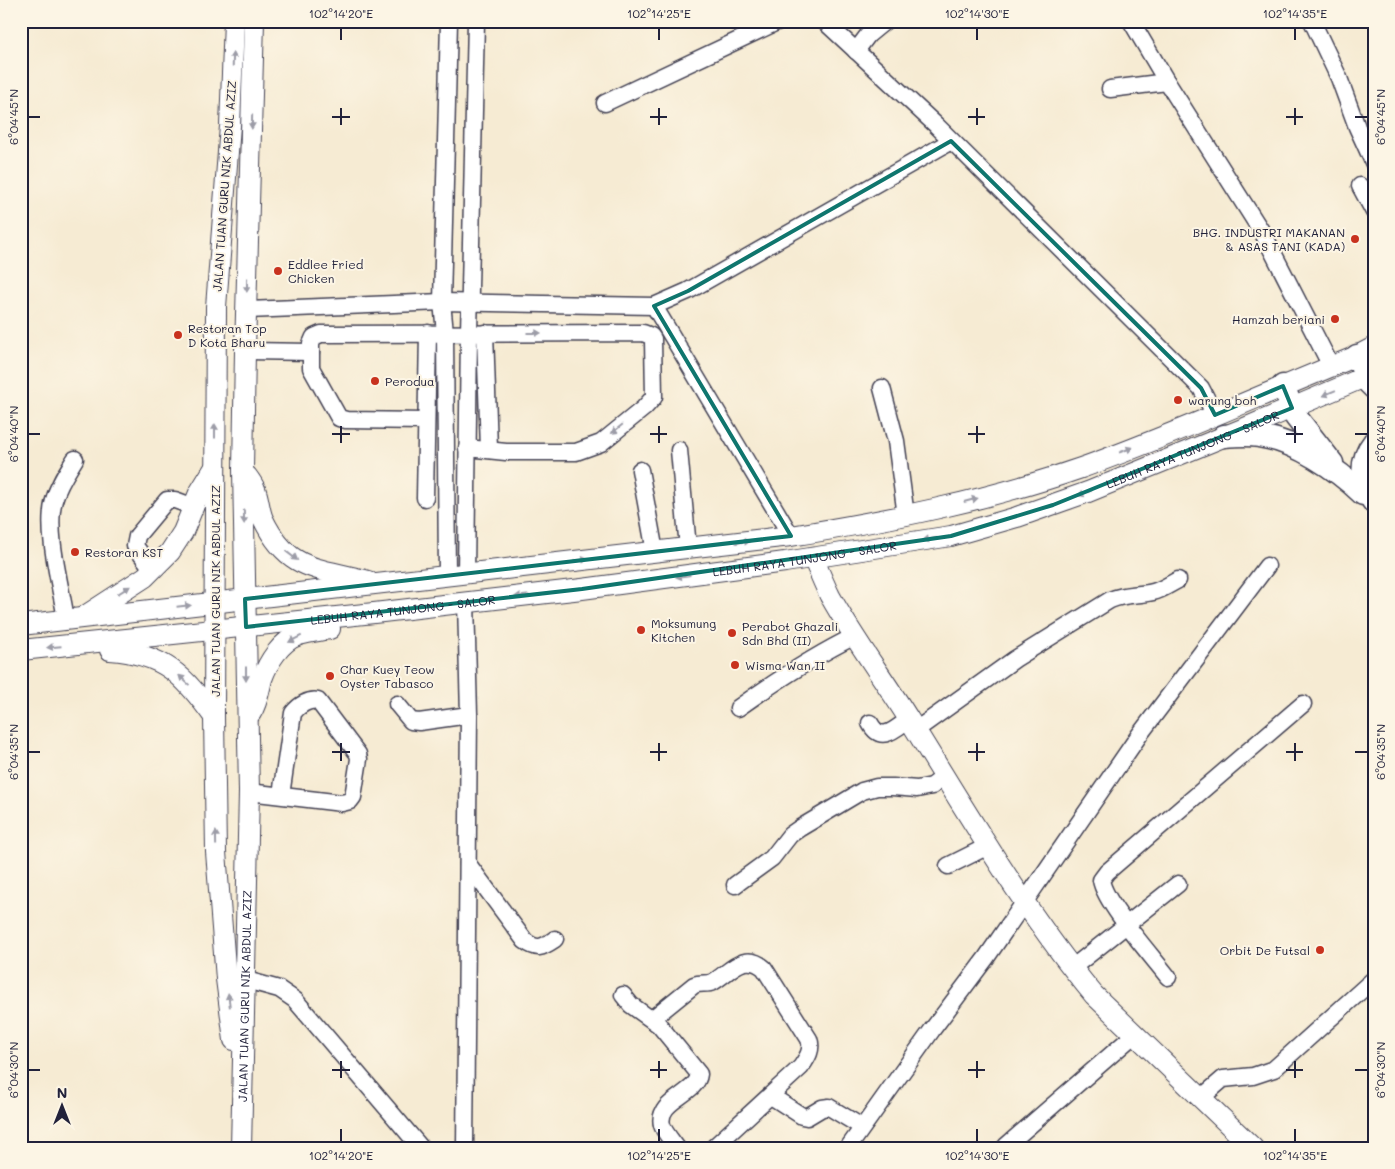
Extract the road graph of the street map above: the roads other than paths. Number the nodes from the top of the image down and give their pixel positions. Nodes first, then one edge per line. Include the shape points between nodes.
1 (234, 21) edge
2 (254, 21) edge
3 (449, 21) edge
4 (476, 21) edge
5 (779, 21) edge
6 (824, 21) edge
7 (885, 21) edge
8 (1132, 21) edge
9 (1312, 21) edge
10 (856, 51) junction
11 (1167, 82) junction
12 (1110, 89) dead end
13 (605, 103) dead end
14 (951, 141) junction
15 (1374, 164) edge
16 (1360, 186) dead end
17 (1374, 212) edge
18 (442, 302) junction
19 (470, 303) junction
20 (654, 306) junction
21 (247, 310) junction
22 (428, 333) junction
23 (445, 333) junction
24 (477, 333) junction
25 (245, 351) junction
26 (1365, 351) edge
27 (311, 352) junction
28 (1331, 366) junction
29 (1371, 380) edge
30 (1283, 386) junction
31 (882, 388) dead end
32 (1292, 408) junction
33 (1215, 415) junction
34 (426, 421) junction
35 (1224, 436) junction
36 (1374, 442) edge
37 (467, 448) junction
38 (489, 449) junction
39 (679, 450) dead end
40 (75, 458) dead end
41 (215, 468) junction
42 (243, 470) junction
43 (640, 470) dead end
44 (425, 498) dead end
45 (1370, 500) edge
46 (194, 507) junction
47 (906, 516) junction
48 (791, 536) junction
49 (688, 548) junction
50 (655, 552) junction
51 (813, 558) junction
52 (1267, 566) dead end
53 (153, 570) junction
54 (457, 575) junction
55 (1178, 580) dead end
56 (376, 584) junction
57 (245, 599) junction
58 (215, 602) junction
59 (466, 602) junction
60 (374, 613) junction
61 (75, 618) junction
62 (21, 625) edge
63 (246, 627) junction
64 (215, 630) junction
65 (855, 636) junction
66 (87, 644) junction
67 (21, 650) edge
68 (397, 704) dead end
69 (1304, 704) dead end
70 (738, 708) dead end
71 (470, 715) junction
72 (214, 717) junction
73 (246, 720) junction
74 (870, 723) dead end
75 (912, 724) junction
76 (944, 777) junction
77 (248, 792) junction
78 (282, 795) junction
79 (988, 846) junction
80 (468, 864) junction
81 (948, 866) dead end
82 (1178, 884) dead end
83 (735, 885) dead end
84 (1024, 902) junction
85 (1127, 925) junction
86 (555, 939) dead end
87 (1072, 968) junction
88 (1168, 977) dead end
89 (1374, 979) edge
90 (246, 980) junction
91 (623, 995) dead end
92 (652, 1019) junction
93 (1135, 1034) junction
94 (771, 1096) junction
95 (1201, 1098) junction
96 (242, 1100) junction
97 (862, 1127) junction
98 (1006, 1146) dead end
99 (241, 1148) edge
100 (421, 1148) edge
101 (464, 1148) edge
102 (677, 1148) edge
103 (713, 1148) edge
104 (848, 1148) edge
105 (1253, 1148) edge

41 -> 1 main road, JALAN TUAN GURU NIK ABDUL AZIZ via 216,307 230,126
2 -> 21 main road, JALAN TUAN GURU NIK ABDUL AZIZ
3 - 18 street
4 - 19 street
5 - 13 street
6 - 10 street
7 - 10 street
8 - 11 street
9 - 15 street
10 - 14 street
11 - 12 street
11 - 28 street via 1265,237
14 - 20 street via 688,291
14 - 33 street via 1201,388
16 - 17 street
18 - 19 street
18 - 21 street
18 - 23 street
19 - 20 street
19 - 24 street
20 - 48 street
21 - 25 main road, JALAN TUAN GURU NIK ABDUL AZIZ
22 - 23 street
22 - 27 street via 321,334 312,340
22 - 34 street
23 - 24 street
23 - 54 street
24 - 37 street
24 - 38 street
24 -> 38 street via 644,333 651,336 654,343 654,397 601,443 576,452
25 - 27 street
25 - 42 main road, JALAN TUAN GURU NIK ABDUL AZIZ
26 - 28 main road, LEBUH RAYA TUNJONG - SALOR
26 - 29 highway
27 - 34 street via 312,371 339,418
28 - 30 main road, LEBUH RAYA TUNJONG - SALOR
29 -> 32 main road, LEBUH RAYA TUNJONG - SALOR
30 - 32 highway
30 - 33 main road, LEBUH RAYA TUNJONG - SALOR
31 - 47 street via 896,441
32 - 35 main road, LEBUH RAYA TUNJONG - SALOR
32 - 45 highway via 1319,447
47 -> 33 main road, LEBUH RAYA TUNJONG - SALOR via 1008,491 1080,468
34 - 44 street
35 - 45 highway via 1260,436 1290,445 1335,471
35 -> 51 main road, LEBUH RAYA TUNJONG - SALOR via 1052,505 984,527 951,536
36 - 45 highway via 1364,460 1363,476
37 - 38 street
37 - 54 street
39 - 49 street
40 - 61 street via 54,500 50,523
41 - 46 main road
41 - 58 main road, JALAN TUAN GURU NIK ABDUL AZIZ
42 -> 56 main road via 255,489 262,517 278,546 304,566
42 -> 57 main road, JALAN TUAN GURU NIK ABDUL AZIZ
43 - 50 street
46 - 53 main road via 170,552
46 - 53 street via 167,500 137,536 135,546
47 - 48 main road, LEBUH RAYA TUNJONG - SALOR
49 -> 48 main road, LEBUH RAYA TUNJONG - SALOR
49 - 50 main road, LEBUH RAYA TUNJONG - SALOR
54 -> 50 main road, LEBUH RAYA TUNJONG - SALOR
51 -> 59 main road, LEBUH RAYA TUNJONG - SALOR
51 - 65 main road via 830,596
52 - 84 street via 1140,734
61 -> 53 main road
54 - 56 main road, LEBUH RAYA TUNJONG - SALOR
55 - 75 street via 1153,592 1110,600
56 - 57 main road, LEBUH RAYA TUNJONG - SALOR
57 - 58 main road, LEBUH RAYA TUNJONG - SALOR
57 - 63 main road, JALAN TUAN GURU NIK ABDUL AZIZ
61 -> 58 main road, LEBUH RAYA TUNJONG - SALOR
58 - 64 main road, JALAN TUAN GURU NIK ABDUL AZIZ
59 - 60 main road, LEBUH RAYA TUNJONG - SALOR
59 - 71 street
60 - 63 main road, LEBUH RAYA TUNJONG - SALOR
60 -> 73 main road via 290,640 272,659 262,679 258,703
61 - 62 main road, LEBUH RAYA TUNJONG - SALOR
63 - 64 main road, LEBUH RAYA TUNJONG - SALOR
63 -> 73 main road, JALAN TUAN GURU NIK ABDUL AZIZ
64 - 66 main road, LEBUH RAYA TUNJONG - SALOR
64 - 72 main road, JALAN TUAN GURU NIK ABDUL AZIZ
65 - 70 street via 770,685
65 - 75 main road
66 -> 67 main road, LEBUH RAYA TUNJONG - SALOR
72 -> 66 main road via 184,678 164,664 130,651
68 - 71 street via 411,721
69 - 85 street via 1107,872 1101,880 1102,889
71 - 80 street
96 -> 72 main road, JALAN TUAN GURU NIK ABDUL AZIZ via 226,979 218,871
73 - 77 main road, JALAN TUAN GURU NIK ABDUL AZIZ
74 - 75 street via 882,734
75 - 76 main road
76 - 79 main road
76 - 83 street via 932,786 918,790 876,787 862,791 800,828 772,858
77 - 78 street
77 - 90 main road, JALAN TUAN GURU NIK ABDUL AZIZ
78 - 78 street via 342,803 353,798 358,754 318,701 310,700 293,713
79 - 81 street
79 - 84 main road
80 - 86 street via 525,941 533,947 543,947
80 - 101 street
82 - 85 street
84 - 87 main road
84 - 97 street
85 - 87 street
85 - 88 street
87 - 93 main road via 1094,995
89 - 95 street via 1274,1069 1253,1076 1223,1079
90 - 96 main road, JALAN TUAN GURU NIK ABDUL AZIZ
90 - 100 street via 279,989 294,1000
91 - 92 street via 631,1005
92 - 94 street via 694,984 712,983 748,961 759,964 776,985 811,1045 801,1067
92 - 102 street via 699,1074 696,1083 667,1107 661,1117 662,1126
93 - 95 main road
93 - 98 street
94 - 97 street via 802,1116 807,1117 829,1107
94 - 103 street
95 - 105 main road
96 - 99 main road
97 - 104 street

